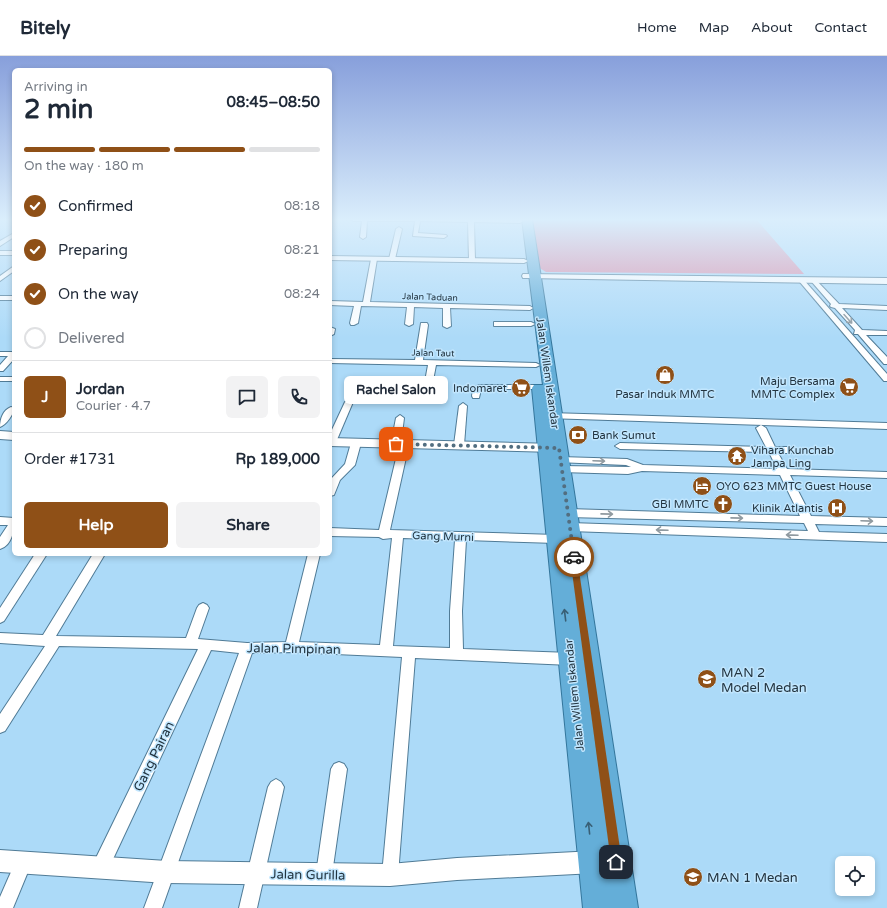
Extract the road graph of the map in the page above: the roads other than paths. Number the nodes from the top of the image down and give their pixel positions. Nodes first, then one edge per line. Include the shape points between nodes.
1 (363, 259) edge
2 (374, 259) junction
3 (392, 259) joint
4 (528, 259) edge
5 (472, 260) joint
6 (524, 261) joint
7 (12, 270) edge
8 (530, 276) junction
9 (0, 279) edge
10 (801, 280) junction
11 (813, 280) junction
12 (887, 281) edge
13 (0, 298) edge
14 (12, 298) edge
15 (332, 303) edge
16 (358, 303) junction
17 (366, 304) junction
18 (411, 305) junction
19 (446, 306) junction
20 (824, 306) junction
21 (837, 306) junction
22 (530, 308) junction
23 (887, 308) edge
24 (354, 323) dead end
25 (409, 324) dead end
26 (424, 324) dead end
27 (497, 324) dead end
28 (531, 324) junction
29 (447, 326) dead end
30 (846, 332) junction
31 (860, 332) junction
32 (887, 333) edge
33 (0, 354) edge
34 (12, 355) edge
35 (12, 357) edge
36 (871, 360) junction
37 (886, 360) edge
38 (332, 361) edge
39 (419, 363) junction
40 (432, 363) junction
41 (536, 365) junction
42 (0, 369) edge
43 (0, 379) edge
44 (12, 379) edge
45 (887, 379) edge
46 (539, 387) junction
47 (402, 390) dead end
48 (476, 396) dead end
49 (349, 402) dead end
50 (463, 406) dead end
51 (11, 410) dead end
52 (400, 418) dead end
53 (548, 419) junction
54 (621, 421) junction
55 (0, 424) edge
56 (887, 426) edge
57 (761, 428) junction
58 (887, 431) edge
59 (0, 435) edge
60 (12, 436) edge
61 (332, 440) edge
62 (332, 442) edge
63 (356, 443) junction
64 (400, 444) junction
65 (459, 445) junction
66 (620, 446) dead end
67 (773, 449) junction
68 (792, 450) dead end
69 (556, 456) junction
70 (784, 472) junction
71 (887, 475) edge
72 (332, 488) edge
73 (715, 517) junction
74 (807, 520) junction
75 (0, 521) edge
76 (887, 522) edge
77 (12, 523) edge
78 (12, 526) edge
79 (564, 526) junction
80 (332, 532) edge
81 (720, 532) junction
82 (383, 535) junction
83 (398, 535) junction
84 (815, 535) junction
85 (461, 537) junction
86 (887, 538) edge
87 (0, 545) edge
88 (40, 556) edge
89 (98, 556) edge
90 (314, 556) edge
91 (203, 608) dead end
92 (0, 618) edge
93 (0, 638) edge
94 (51, 641) junction
95 (190, 644) junction
96 (207, 644) junction
97 (291, 647) junction
98 (247, 648) junction
99 (386, 651) junction
100 (409, 652) junction
101 (457, 655) junction
102 (579, 660) junction
103 (0, 726) edge
104 (339, 769) dead end
105 (276, 787) dead end
106 (0, 861) edge
107 (25, 862) junction
108 (593, 862) junction
109 (616, 862) junction
110 (100, 868) junction
111 (167, 872) junction
112 (256, 873) junction
113 (324, 874) junction
114 (390, 875) junction
115 (4, 908) edge
116 (153, 908) edge
117 (248, 908) edge
118 (598, 908) edge
119 (623, 908) edge

1 - 2 street
2 - 3 street
2 - 17 street
3 - 5 street
4 - 8 highway, Jalan Willem Iskandar
5 - 6 street
6 - 8 highway, Jalan Willem Iskandar
7 - 9 street
8 - 10 street
8 - 22 highway, Jalan Willem Iskandar
8 - 53 highway, Jalan Willem Iskandar
10 - 11 street
10 - 20 street
11 - 12 street
11 - 21 street
13 - 14 street
15 - 16 street, Jalan Taduan
16 - 17 street, Jalan Taduan
16 - 24 street
17 - 18 street, Jalan Taduan
18 - 19 street, Jalan Taduan
18 - 25 street
19 - 22 street, Jalan Taduan
19 - 29 street
20 - 21 street
20 - 30 street
21 - 23 street
21 -> 31 street
22 - 28 highway, Jalan Willem Iskandar
26 - 39 street
27 - 28 street
28 - 41 highway, Jalan Willem Iskandar
30 - 31 street
30 - 36 street
31 - 32 street
31 - 37 street
33 - 34 street
35 - 42 street
36 - 37 street
36 - 45 street
38 - 39 street, Jalan Taut
39 - 40 street, Jalan Taut
40 - 41 street, Jalan Taut
40 - 47 street via 429,388
41 - 46 highway, Jalan Willem Iskandar
43 - 44 street
46 - 48 street via 479,387
46 - 53 highway, Jalan Willem Iskandar
49 - 61 street
50 - 65 street
51 - 55 street
52 - 64 street
53 - 54 street
53 - 69 highway, Jalan Willem Iskandar
54 - 56 street
54 - 57 street
57 - 58 street
57 - 67 street
59 - 60 street
62 - 63 street
63 - 64 street
63 - 72 street via 350,465 336,479
64 - 65 street
64 - 82 street
65 - 69 street
66 - 67 street
67 - 68 street
67 - 70 street
69 - 70 street via 628,470 642,468
69 - 79 highway, Jalan Willem Iskandar
70 - 71 street
70 - 74 street
73 -> 74 street
79 -> 73 street
73 - 81 street
74 -> 76 street
74 - 84 street
75 - 77 street
78 - 87 street
81 -> 79 street
79 - 85 street, Gang Murni
79 - 102 highway, Jalan Willem Iskandar
80 - 82 street, Gang Murni
84 -> 81 street
82 - 83 street, Gang Murni
83 - 85 street, Gang Murni
83 - 99 street
84 - 86 street
85 - 101 street via 456,611
88 - 92 street
89 - 94 street
90 - 97 street
91 - 95 street
93 - 94 street, Jalan Pimpinan
94 - 95 street, Jalan Pimpinan
94 - 103 street
95 - 96 street, Jalan Pimpinan
96 - 98 street, Jalan Pimpinan
96 - 110 street, Gang Pairan
97 - 98 street, Jalan Pimpinan
97 - 99 street, Jalan Pimpinan
98 - 111 street
99 - 100 street, Jalan Pimpinan
100 - 101 street, Jalan Pimpinan
100 - 114 street
101 - 102 street, Jalan Pimpinan
108 -> 102 highway, Jalan Willem Iskandar
102 - 109 highway, Jalan Willem Iskandar
104 - 113 street
105 - 112 street
106 - 107 street, Jalan Gurilla
107 - 110 street, Jalan Gurilla
107 - 115 street
108 - 109 street, Jalan Gurilla
108 - 114 street, Jalan Gurilla
108 - 118 highway, Jalan Willem Iskandar
109 - 119 highway, Jalan Willem Iskandar
110 - 111 street, Jalan Gurilla
111 - 112 street, Jalan Gurilla
111 - 116 street
112 - 113 street, Jalan Gurilla
112 - 117 street
113 - 114 street, Jalan Gurilla

